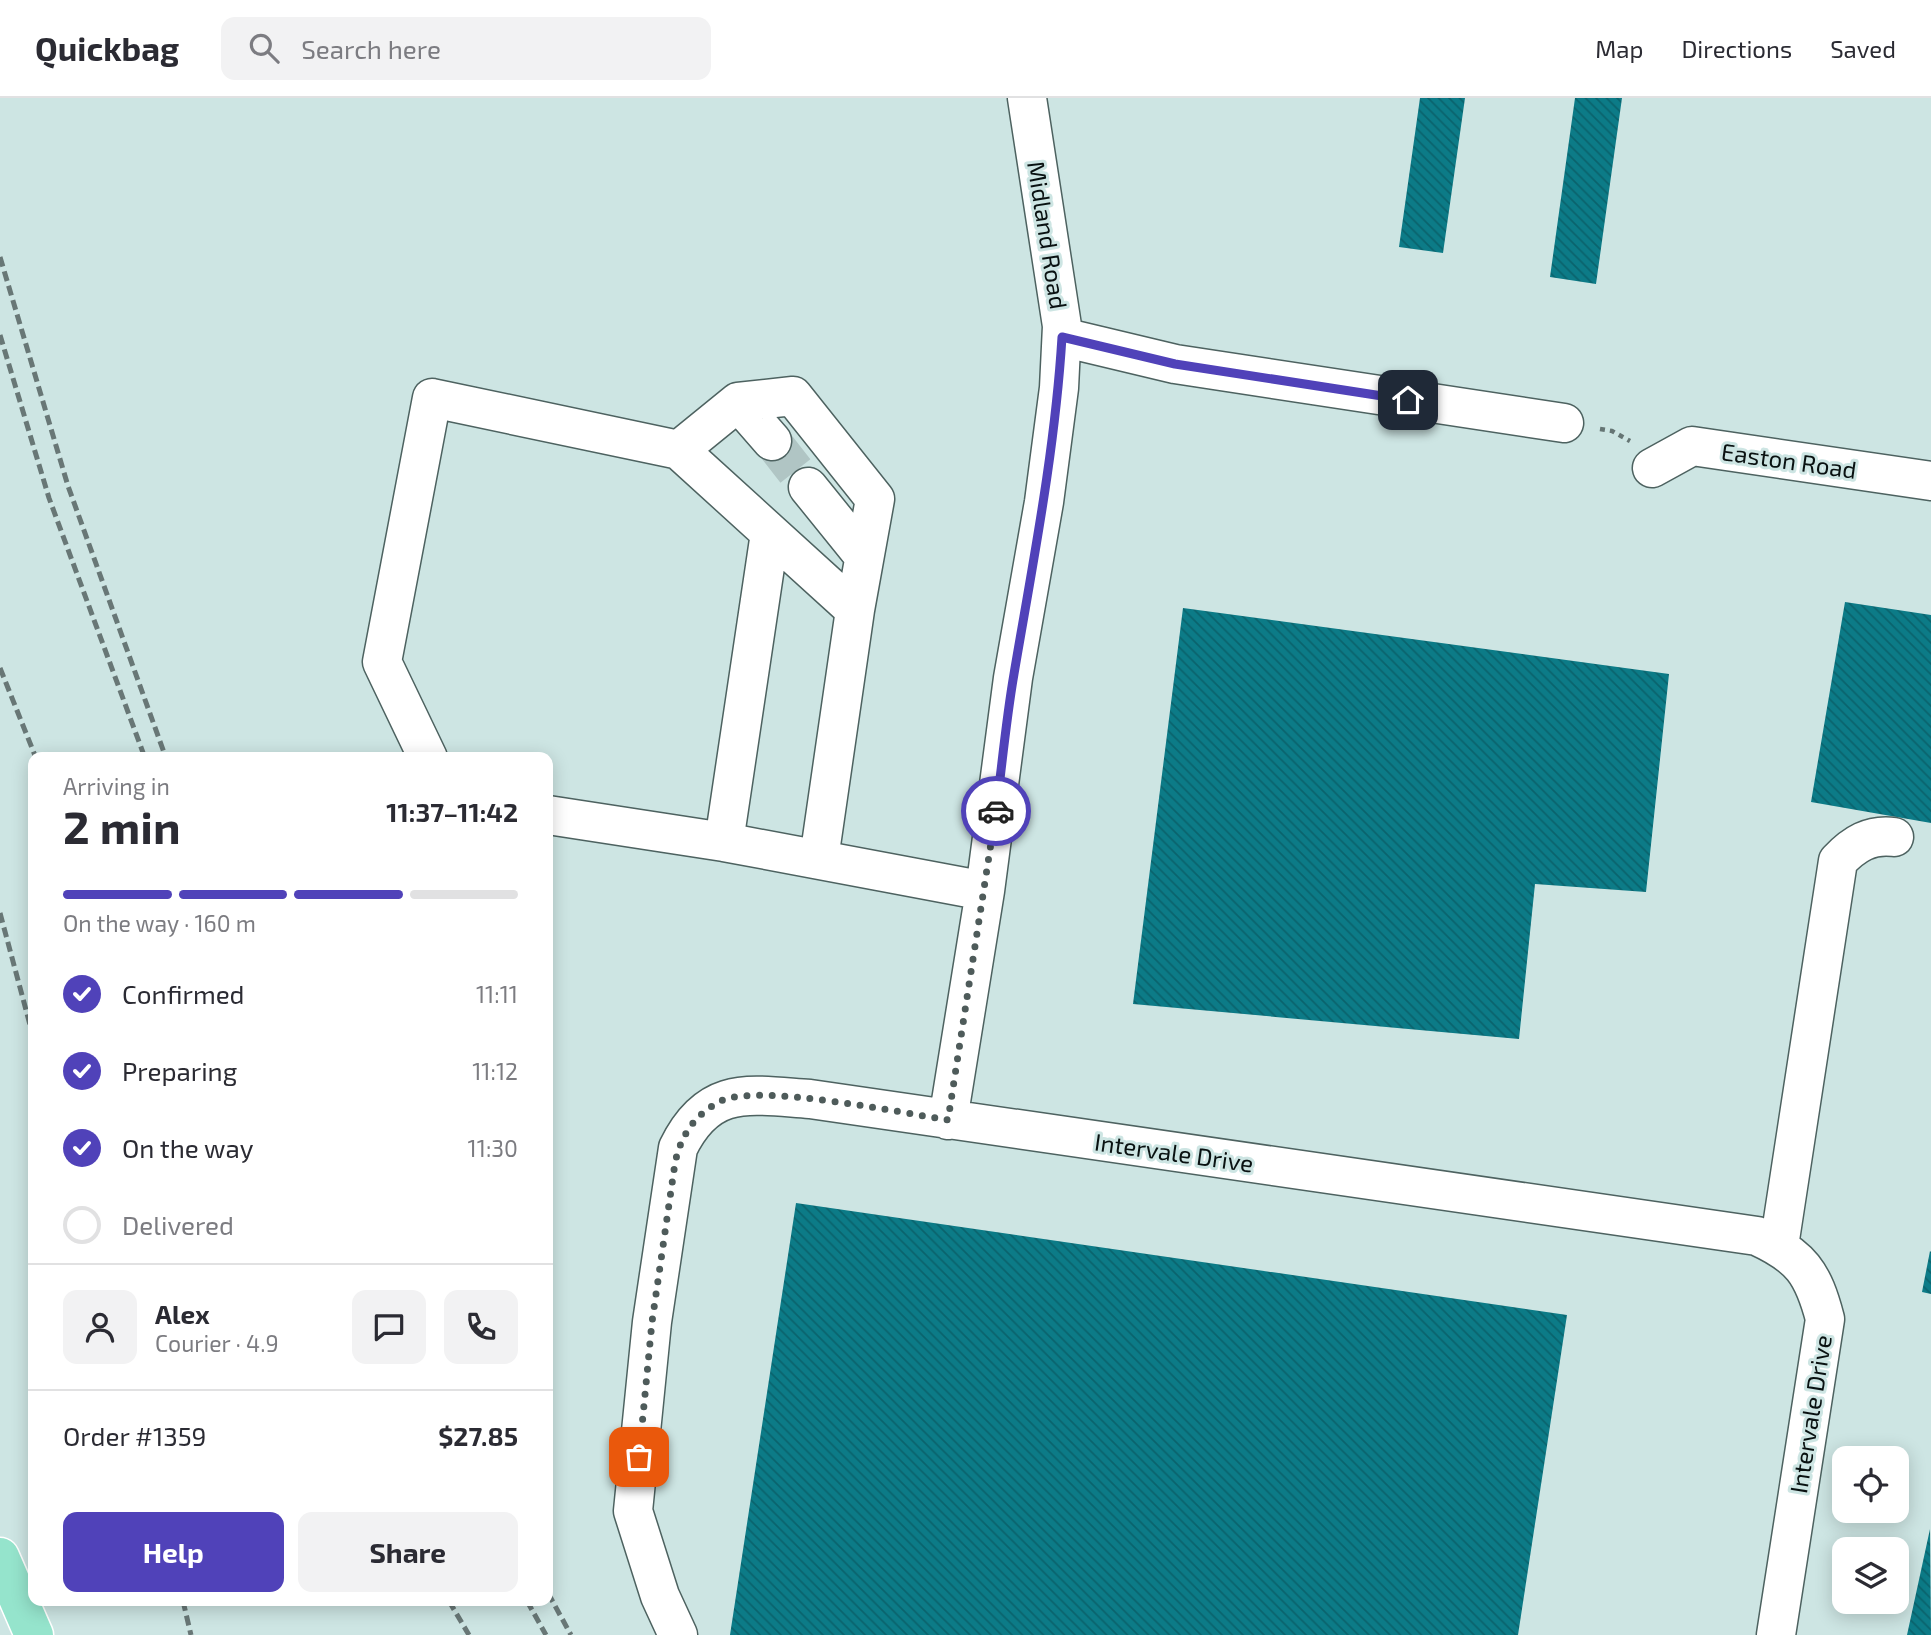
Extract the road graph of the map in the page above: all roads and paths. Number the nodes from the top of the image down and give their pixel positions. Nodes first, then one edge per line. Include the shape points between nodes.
1 (1027, 98) edge
2 (1062, 337) junction
3 (738, 402) junction
4 (1564, 423) joint
5 (772, 441) tunnel mouth
6 (679, 450) junction
7 (1652, 468) joint
8 (1931, 481) edge
9 (808, 487) tunnel mouth
10 (770, 533) junction
11 (863, 555) junction
12 (855, 610) junction
13 (425, 752) edge
14 (553, 816) edge
15 (1894, 837) dead end
16 (724, 842) junction
17 (819, 859) junction
18 (985, 891) junction
19 (948, 1120) junction
20 (1779, 1246) junction
21 (0, 1557) edge
22 (34, 1635) edge
23 (678, 1635) edge
24 (1776, 1635) edge

1 - 2 street, Midland Road
2 - 4 street via 1175,364
2 - 18 street, Midland Road via 1044,502 1013,678
3 - 5 street
3 - 6 street
3 - 11 street via 793,396 875,499
4 - 7 path via 1612,431 1628,439
6 - 10 street
6 - 13 street via 432,398 382,662
7 - 8 street, Easton Road via 1692,446
9 - 11 street
10 - 12 street
10 - 16 street
11 - 12 street
12 - 17 street
14 - 16 street
15 - 20 street via 1872,837 1852,845 1838,861
16 - 17 street
17 - 18 street
18 - 19 street, Midland Road
19 - 20 street, Intervale Drive via 1757,1236
19 - 23 street, Intervale Drive via 810,1099 747,1095 723,1100 702,1112 689,1127 675,1163 652,1322 633,1511 660,1596
20 - 24 street, Intervale Drive via 1807,1272 1825,1319
21 - 22 main road

